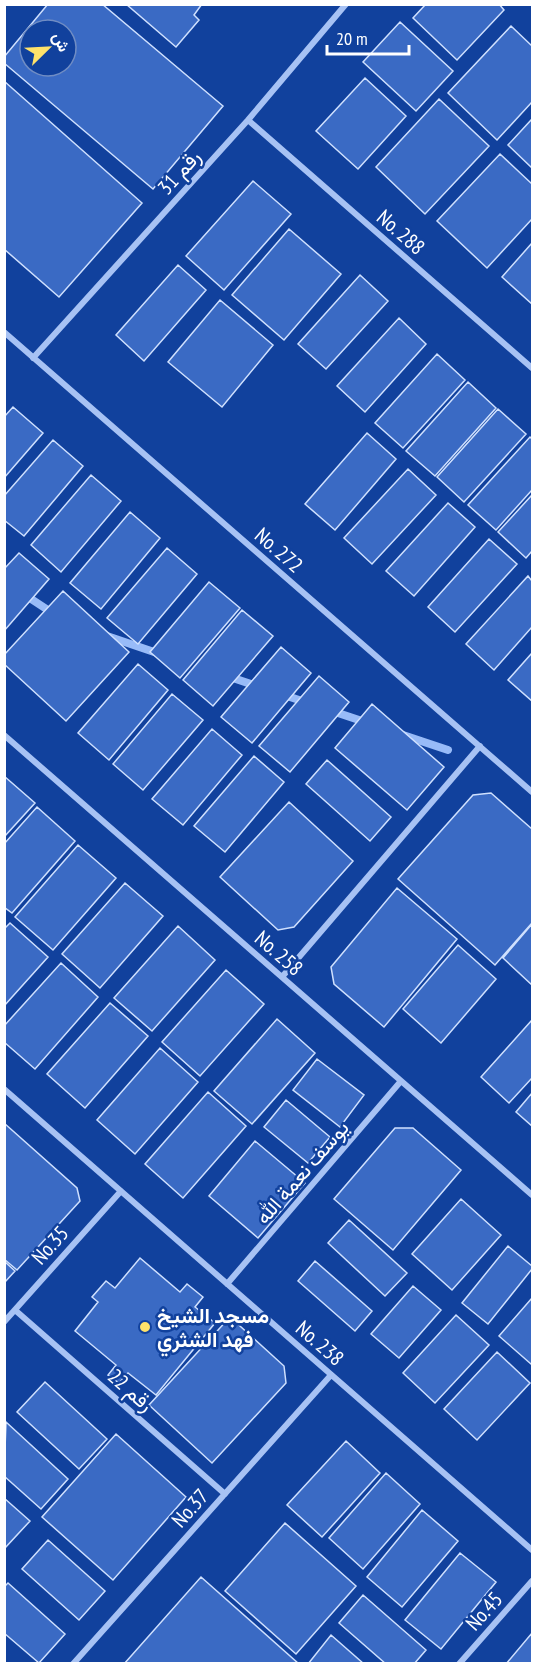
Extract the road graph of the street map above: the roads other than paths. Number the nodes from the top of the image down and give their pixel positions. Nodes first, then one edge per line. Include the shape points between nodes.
1 (346, 4) edge
2 (249, 120) junction
3 (4, 332) edge
4 (33, 358) junction
5 (532, 369) edge
6 (4, 735) edge
7 (480, 746) junction
8 (532, 792) edge
9 (282, 977) junction
10 (401, 1081) junction
11 (4, 1089) edge
12 (121, 1191) junction
13 (532, 1195) edge
14 (227, 1284) junction
15 (15, 1310) junction
16 (4, 1322) edge
17 (332, 1374) junction
18 (225, 1494) junction
19 (532, 1550) edge
20 (532, 1581) edge
21 (73, 1664) edge
22 (459, 1664) edge

1 - 2 street, رقم 31
2 - 4 street, رقم 31
2 - 5 street, No. 288
3 - 4 street, No. 272
4 - 7 street, No. 272
6 - 9 street, No. 258
7 - 8 street, No. 272
7 - 9 street
9 - 10 street, No. 258
10 - 13 street, No. 258
10 - 14 street, يوسف نعمة الله
11 - 12 street, No. 238
12 - 14 street, No. 238
12 - 15 street, No.35
14 - 17 street, No. 238
15 - 16 street, No.35
15 - 18 street, رقم 22
17 - 18 street, No.37
17 - 19 street, No. 238
18 - 21 street, No.37
20 - 22 street, No.45

